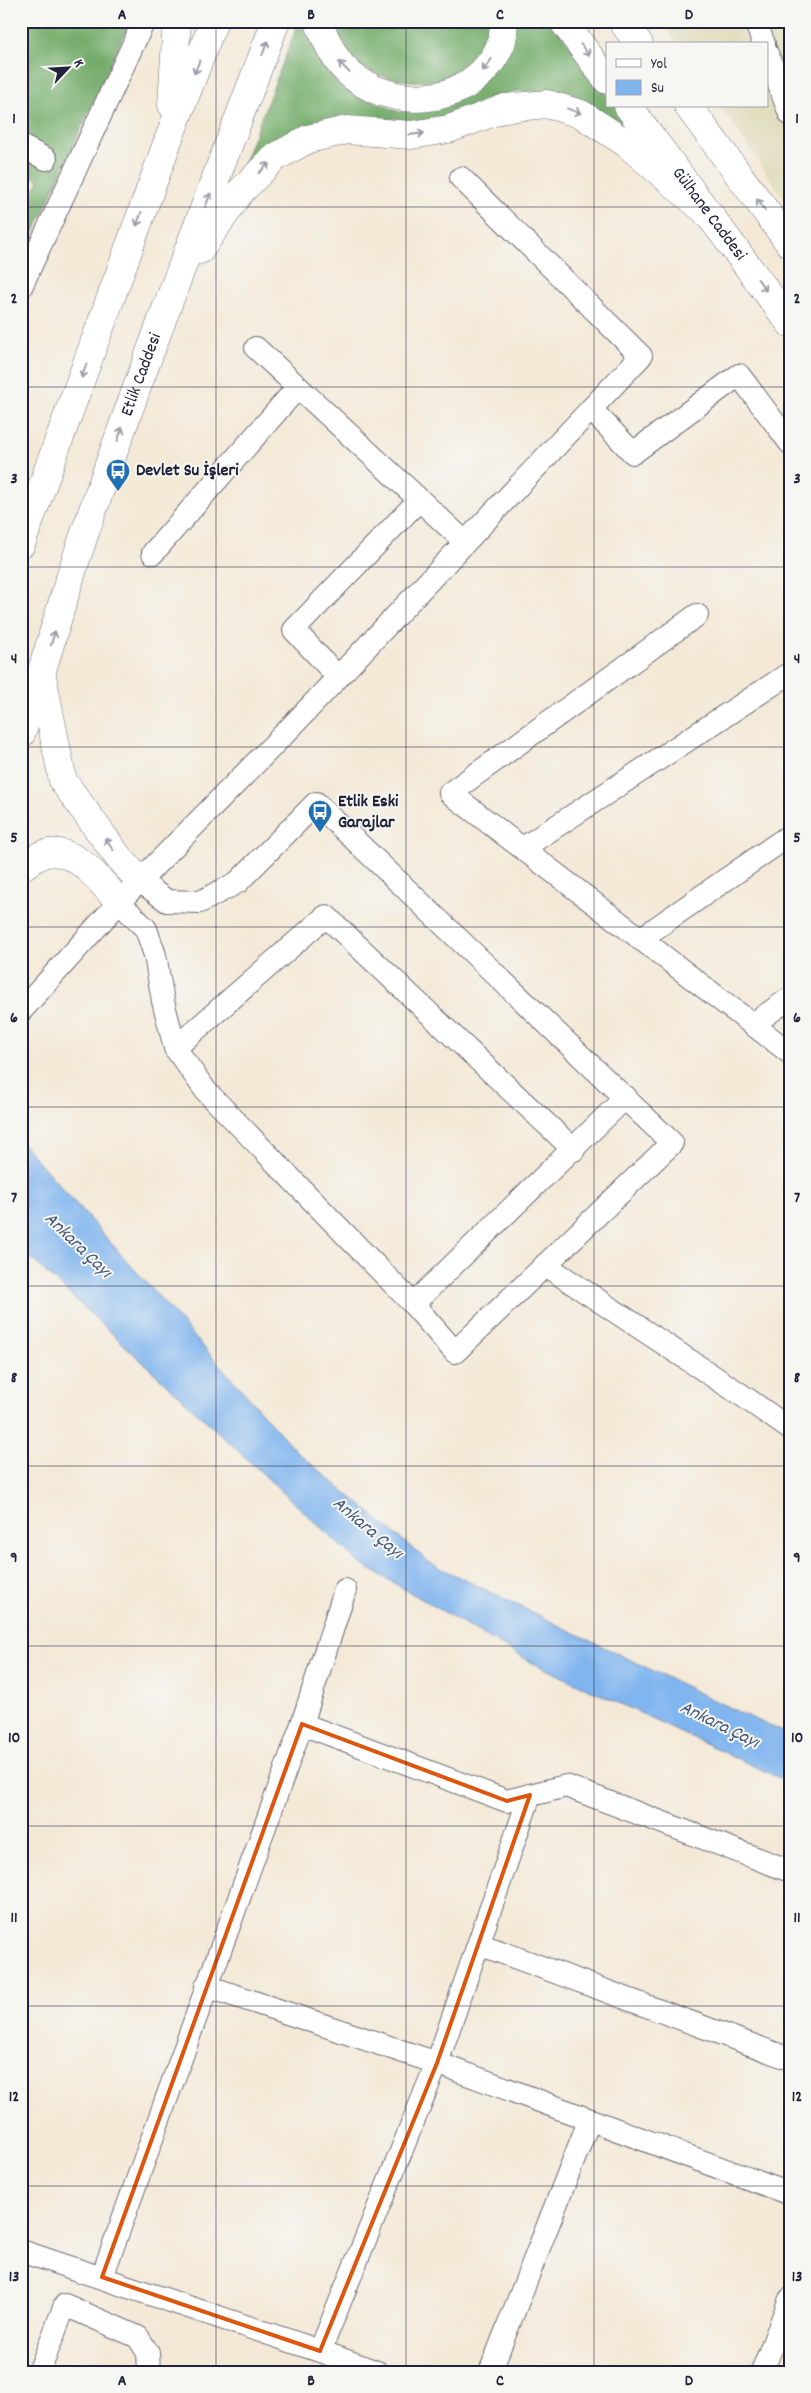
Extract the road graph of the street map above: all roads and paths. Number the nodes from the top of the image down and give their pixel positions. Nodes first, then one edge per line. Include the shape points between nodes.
1 (144, 21) edge
2 (177, 21) edge
3 (214, 21) edge
4 (276, 21) edge
5 (318, 21) edge
6 (504, 21) edge
7 (564, 21) edge
8 (622, 21) edge
9 (755, 21) edge
10 (638, 42) edge
11 (763, 42) edge
12 (768, 56) edge
13 (606, 79) edge
14 (630, 108) edge
15 (689, 108) edge
16 (790, 114) edge
17 (169, 138) junction
18 (21, 146) edge
19 (46, 159) dead end
20 (461, 178) dead end
21 (710, 215) junction
22 (790, 244) edge
23 (21, 287) edge
24 (173, 291) junction
25 (790, 323) edge
26 (256, 348) dead end
27 (298, 387) junction
28 (591, 409) junction
29 (790, 443) edge
30 (420, 500) junction
31 (465, 542) junction
32 (21, 544) edge
33 (153, 553) dead end
34 (697, 615) dead end
35 (790, 673) edge
36 (42, 676) junction
37 (338, 677) junction
38 (21, 734) edge
39 (790, 835) edge
40 (523, 848) junction
41 (21, 867) edge
42 (140, 882) junction
43 (119, 902) junction
44 (640, 939) junction
45 (790, 998) edge
46 (21, 1011) edge
47 (753, 1024) junction
48 (175, 1048) junction
49 (790, 1053) edge
50 (626, 1097) junction
51 (574, 1150) junction
52 (545, 1265) junction
53 (413, 1304) junction
54 (790, 1429) edge
55 (345, 1590) dead end
56 (302, 1724) junction
57 (530, 1795) junction
58 (790, 1871) edge
59 (479, 1944) junction
60 (206, 1986) junction
61 (790, 2059) edge
62 (437, 2063) junction
63 (589, 2120) junction
64 (790, 2194) edge
65 (21, 2251) edge
66 (102, 2278) junction
67 (790, 2299) edge
68 (320, 2351) junction
69 (39, 2372) edge
70 (149, 2372) edge
71 (377, 2372) edge
72 (490, 2372) edge
73 (762, 2372) edge

1 - 23 street
2 - 17 main road
3 -> 17 main road
24 -> 4 main road, Etlik Caddesi
6 -> 5 main road via 502,43 488,67 467,85 446,95 403,98 354,78 333,56
7 -> 13 main road
8 - 10 main road
9 - 11 street
12 - 16 street
14 - 21 main road, Gülhane Caddesi
22 -> 15 main road
17 -> 32 main road
18 - 19 street
20 - 28 street via 641,356
24 -> 21 main road via 240,192 274,158 308,139 348,130 411,135 449,129 505,108 547,104 581,114 626,143
21 -> 25 main road, Gülhane Caddesi
36 -> 24 main road, Etlik Caddesi via 87,526
26 - 27 street
27 - 30 street
27 - 33 street
28 - 29 street via 633,453 739,375
28 - 31 street
30 - 31 street
30 - 37 street via 294,630
31 - 37 street
34 - 40 street via 450,793
35 - 40 street
36 - 38 main road, Etlik Caddesi
42 -> 36 main road via 64,781
37 - 42 street
39 - 44 street
40 - 44 street
41 - 43 main road via 43,854 59,853 77,860
42 - 43 street
42 - 50 street via 167,901 200,902 238,882 316,803
43 - 46 street
43 - 48 street via 146,929 156,955
44 - 47 street
45 - 47 street
47 - 49 street
48 - 51 street via 326,916
48 - 53 street via 206,1091
50 - 51 street
50 - 52 street via 672,1142
51 - 53 street
52 - 53 street via 455,1352
52 - 54 street
55 - 56 street
56 - 57 street via 507,1801
56 - 60 street
57 - 58 street via 566,1786
57 - 59 street
59 - 61 street
59 - 62 street
60 - 62 street
60 - 66 street
62 - 63 street
62 - 68 street
63 - 64 street
63 - 72 street
65 - 66 street
66 - 68 street
67 - 73 street
68 - 71 street
69 - 70 street via 65,2305 138,2336 148,2353

